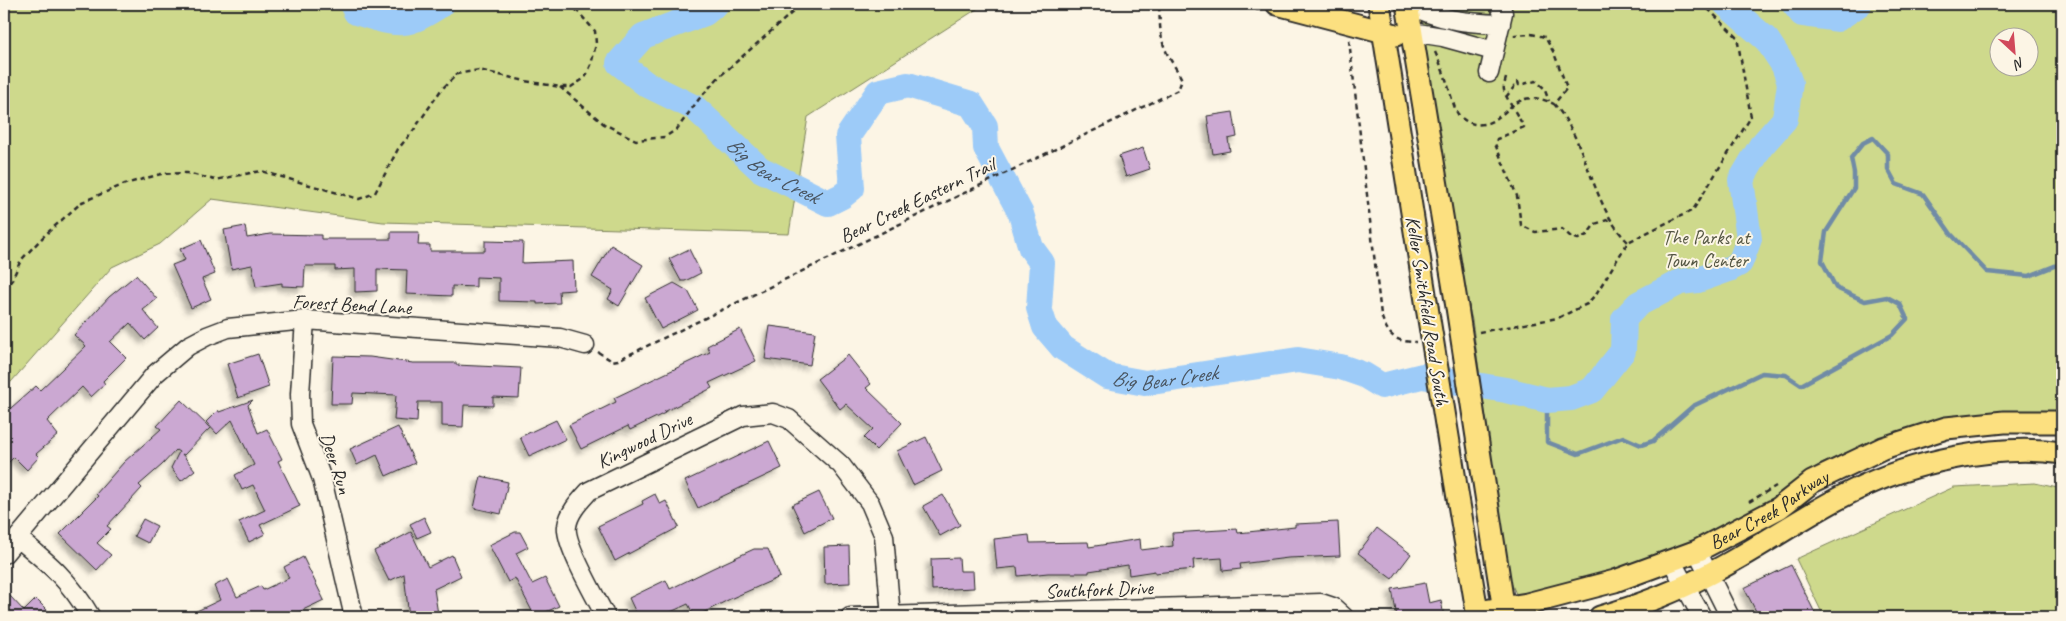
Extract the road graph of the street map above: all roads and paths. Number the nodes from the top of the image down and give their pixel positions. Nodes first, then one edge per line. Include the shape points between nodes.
1 (572, 4) edge
2 (1159, 4) edge
3 (1277, 4) edge
4 (1379, 4) edge
5 (1408, 4) edge
6 (1499, 4) edge
7 (1703, 4) edge
8 (795, 10) dead end
9 (1501, 24) junction
10 (1384, 32) junction
11 (1412, 35) junction
12 (1514, 44) dead end
13 (1494, 51) junction
14 (1435, 52) dead end
15 (1508, 70) dead end
16 (1489, 73) dead end
17 (560, 87) junction
18 (1506, 97) junction
19 (1549, 101) junction
20 (1512, 104) junction
21 (1554, 104) junction
22 (1610, 219) junction
23 (4, 290) edge
24 (305, 320) junction
25 (585, 344) joint
26 (2062, 422) edge
27 (2062, 453) edge
28 (18, 538) junction
29 (1697, 551) junction
30 (4, 554) edge
31 (1670, 560) junction
32 (1709, 574) junction
33 (1684, 586) junction
34 (1504, 612) edge
35 (1090, 614) edge
36 (1478, 614) edge
37 (891, 616) edge
38 (91, 617) edge
39 (354, 617) edge
40 (606, 617) edge
41 (850, 617) edge
42 (1344, 617) edge
43 (1600, 617) edge
44 (1702, 617) edge
45 (1730, 617) edge

1 - 17 path via 595,31 596,44 584,78 571,88
2 - 25 path, Bear Creek Eastern Trail via 1161,37 1166,53 1182,80 1178,90 618,360 612,361
3 - 10 main road
4 - 10 main road, Keller Smithfield Road South
5 - 9 street via 1426,14 1463,22
5 - 11 main road, Keller Smithfield Road South
6 - 9 street via 1503,13
7 - 22 path via 1737,37 1751,117 1693,210 1628,242 1615,230
8 - 17 path via 718,78 670,135 636,140 604,124
9 - 13 street
10 - 11 main road
10 - 36 main road, Keller Smithfield Road South, bridge
11 - 13 street via 1443,37
11 - 34 main road, Keller Smithfield Road South, bridge
12 - 21 path via 1515,35 1546,37 1567,88
13 - 16 street
14 - 20 path via 1458,114 1464,120 1471,124 1489,123
15 - 18 path via 1503,90
17 - 23 path via 479,70 457,74 441,90 398,149 375,193 359,199 261,171 215,180 187,174 161,174 125,184 82,202 21,260
18 - 19 path via 1518,82 1519,85 1536,81 1544,88
18 - 20 path
19 - 20 path via 1532,98
19 - 21 path
20 - 22 path via 1524,127 1497,139 1494,144 1517,196 1521,224 1534,232 1562,229 1578,239 1587,235 1596,224
21 - 22 path via 1575,139
24 - 25 street, Forest Bend Lane via 560,338
24 - 28 street, Forest Bend Lane via 228,328 188,346 132,399
24 - 39 street, Deer Run via 301,424 322,479
26 - 29 main road, Bear Creek Parkway via 2004,422 1946,428 1883,448 1812,482 1778,508
27 - 32 main road, Bear Creek Parkway via 1994,451 1912,467 1854,490
28 - 30 street, Forest Bend Lane
28 - 38 street via 56,569
29 - 31 main road, Bear Creek Parkway
29 - 32 street
31 - 33 street
31 - 34 main road, Bear Creek Parkway via 1615,581
32 - 33 main road, Bear Creek Parkway
32 - 45 street
33 - 43 main road, Bear Creek Parkway
33 - 44 street
34 - 36 main road, Bear Creek Parkway
35 - 37 street, Southfork Drive
35 - 42 street, Southfork Drive via 1321,603 1333,607
37 - 40 street, Kingwood Drive via 884,536 870,503 842,466 807,433 789,419 762,413 743,416 589,491 573,510 567,524 572,548
37 - 41 street, Southfork Drive

